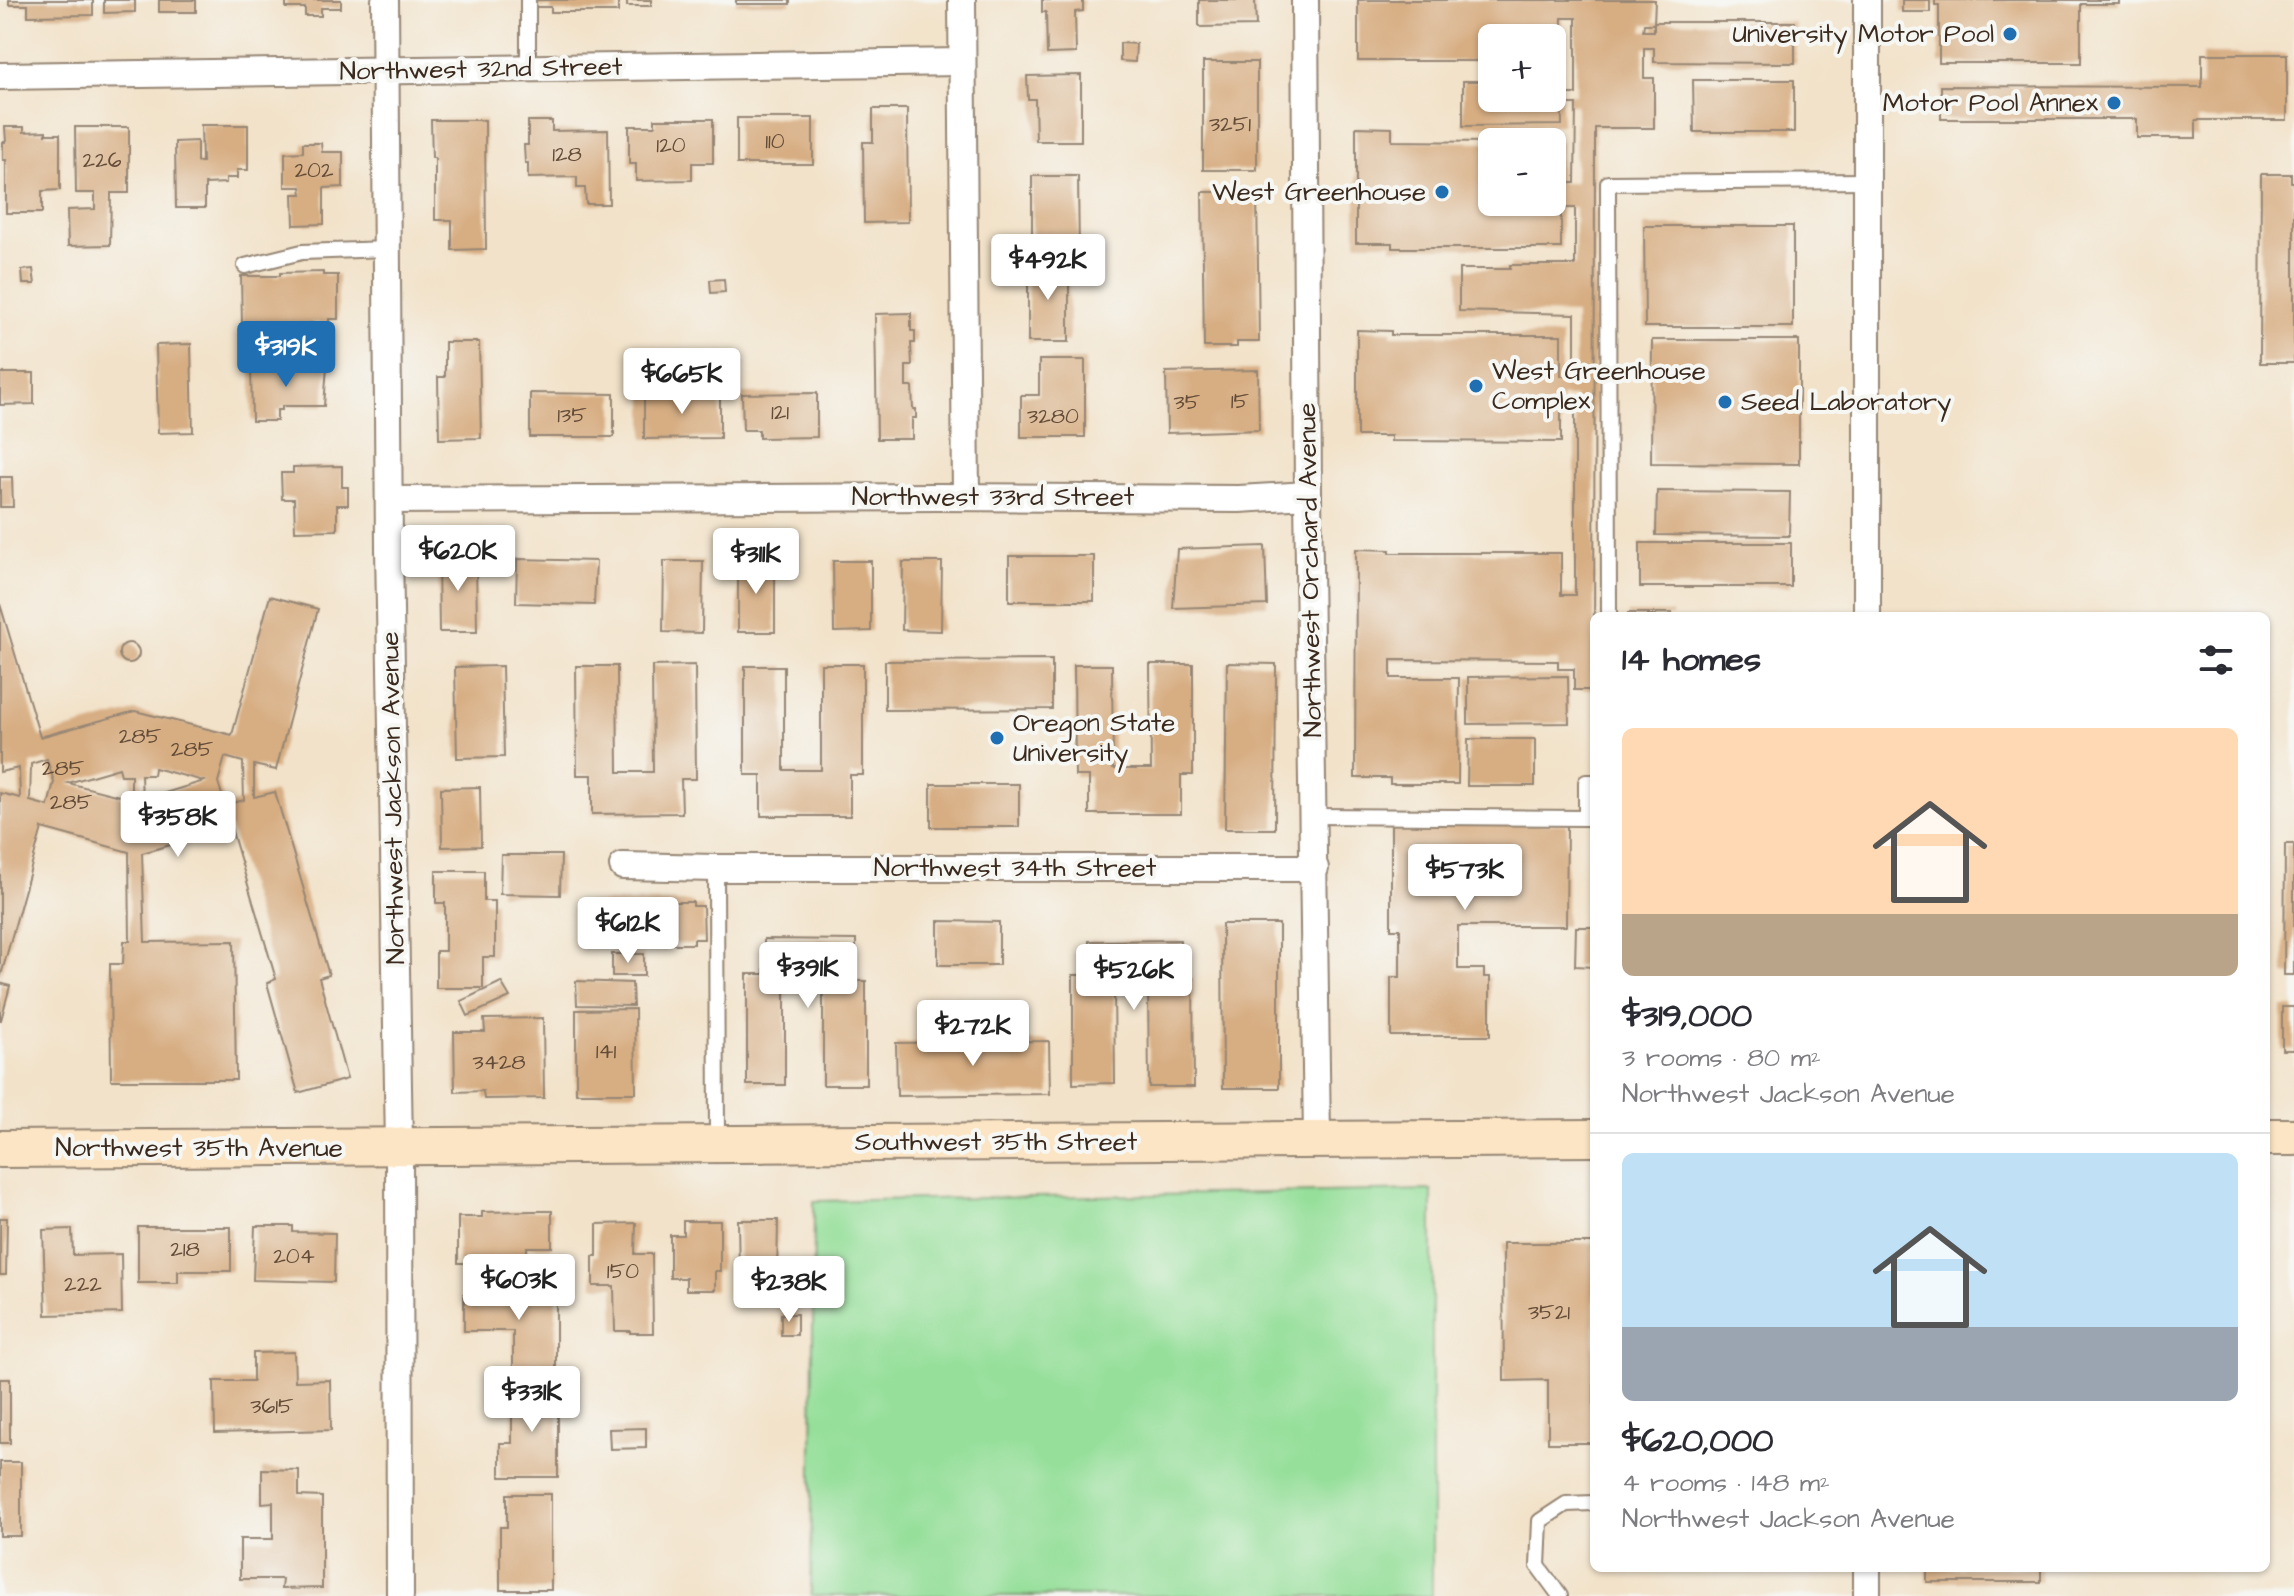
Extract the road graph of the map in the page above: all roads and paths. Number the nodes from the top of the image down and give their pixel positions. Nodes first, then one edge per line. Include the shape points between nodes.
1 (385, 0) edge
2 (528, 0) edge
3 (962, 0) edge
4 (1305, 0) edge
5 (1867, 0) edge
6 (962, 62) junction
7 (528, 68) junction
8 (386, 71) junction
9 (0, 76) edge
10 (1867, 181) junction
11 (387, 249) junction
12 (245, 266) dead end
13 (1308, 495) junction
14 (966, 497) junction
15 (389, 500) junction
16 (1609, 612) edge
17 (1867, 612) edge
18 (1590, 782) edge
19 (1314, 816) junction
20 (623, 866) dead end
21 (716, 868) junction
22 (1315, 868) junction
23 (2270, 1137) edge
24 (2294, 1137) edge
25 (1590, 1138) edge
26 (1317, 1139) junction
27 (717, 1144) junction
28 (399, 1147) junction
29 (0, 1149) edge
30 (1590, 1503) edge
31 (1867, 1572) edge
32 (400, 1596) edge
33 (1560, 1596) edge
34 (1867, 1596) edge

1 - 8 street, Northwest Jackson Avenue
2 - 7 lane
3 - 6 street
4 - 13 street, Northwest Orchard Avenue
5 - 10 street
6 - 7 street, Northwest 32nd Street
6 - 14 street
7 - 8 street, Northwest 32nd Street
8 - 9 street, Northwest 32nd Street
8 - 11 street, Northwest Jackson Avenue
10 - 16 lane via 1608,183
10 - 17 street
11 - 12 lane via 302,252
11 - 15 street, Northwest Jackson Avenue
13 - 14 street, Northwest 33rd Street
13 - 19 street, Northwest Orchard Avenue
14 - 15 street, Northwest 33rd Street
15 - 28 street, Northwest Jackson Avenue
18 - 19 lane via 1586,818
19 - 22 street, Northwest Orchard Avenue
20 - 21 street, Northwest 34th Street
21 - 22 street, Northwest 34th Street
21 - 27 lane
22 - 26 street, Northwest Orchard Avenue
23 - 24 main road
25 - 26 main road, Southwest 35th Street
26 - 27 main road, Southwest 35th Street
27 - 28 main road, Southwest 35th Street
28 - 29 main road, Northwest 35th Avenue
28 - 32 street, Northwest Jackson Avenue
30 - 33 lane via 1566,1504 1540,1521 1538,1566
31 - 34 street

